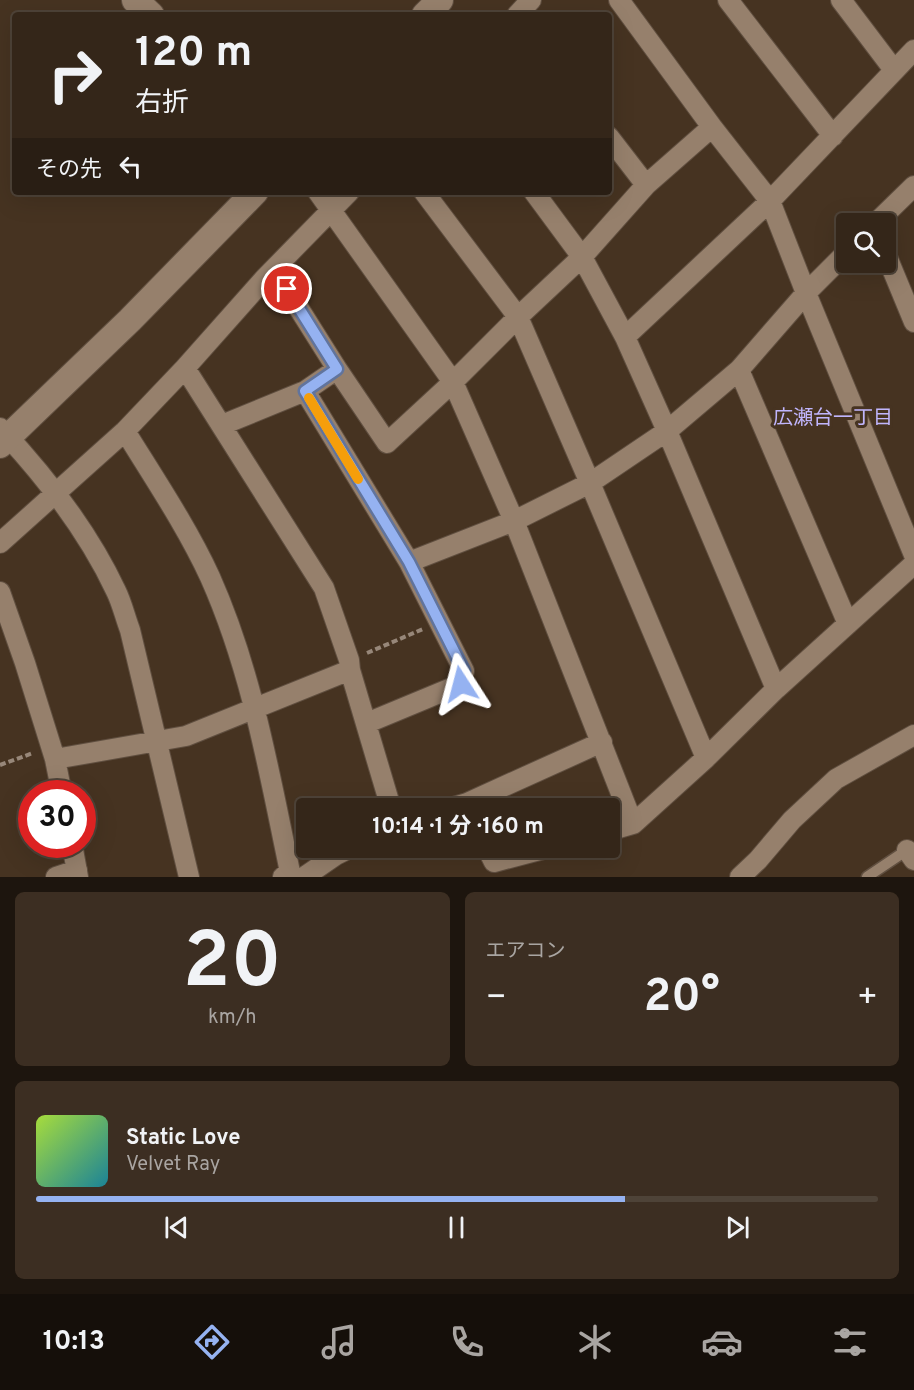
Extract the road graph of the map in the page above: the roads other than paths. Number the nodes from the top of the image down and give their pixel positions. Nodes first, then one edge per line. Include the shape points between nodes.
1 (440, 0) edge
2 (531, 0) edge
3 (620, 0) edge
4 (728, 0) edge
5 (841, 0) edge
6 (428, 12) edge
7 (520, 12) edge
8 (914, 50) edge
9 (894, 70) junction
10 (712, 127) junction
11 (833, 136) junction
12 (612, 141) edge
13 (646, 185) junction
14 (914, 186) edge
15 (252, 195) edge
16 (320, 195) edge
17 (346, 195) edge
18 (426, 195) edge
19 (536, 195) edge
20 (770, 201) junction
21 (331, 211) junction
22 (886, 213) edge
23 (582, 257) junction
24 (836, 263) edge
25 (274, 269) junction
26 (894, 273) edge
27 (806, 293) junction
28 (518, 317) junction
29 (914, 322) edge
30 (625, 337) junction
31 (185, 368) junction
32 (337, 369) junction
33 (739, 370) junction
34 (453, 382) junction
35 (305, 391) junction
36 (222, 425) junction
37 (125, 431) junction
38 (667, 431) junction
39 (3, 437) edge
40 (590, 483) junction
41 (55, 493) junction
42 (514, 521) junction
43 (0, 543) edge
44 (914, 555) edge
45 (409, 562) junction
46 (914, 564) edge
47 (0, 592) edge
48 (848, 624) junction
49 (350, 670) junction
50 (777, 689) junction
51 (255, 707) junction
52 (367, 723) junction
53 (914, 735) edge
54 (156, 742) junction
55 (602, 742) junction
56 (706, 758) junction
57 (55, 759) junction
58 (59, 780) edge
59 (388, 798) edge
60 (481, 798) edge
61 (633, 824) junction
62 (620, 828) edge
63 (910, 855) edge
64 (74, 858) edge
65 (332, 858) edge
66 (492, 858) edge
67 (509, 858) edge
68 (77, 873) edge
69 (56, 877) edge
70 (189, 877) edge
71 (283, 877) edge
72 (304, 877) edge
73 (740, 877) edge
74 (867, 877) edge

1 - 6 street
2 - 7 street
3 - 10 street
4 - 11 street
5 - 9 street
8 - 9 street
9 - 11 street
10 - 13 street
10 - 20 street
11 - 20 street
12 - 13 street
13 - 23 street
14 - 22 street
15 - 39 street via 130,320
16 - 21 street
17 - 21 street
18 - 28 street
19 - 23 street
20 - 27 street
20 - 30 street
21 - 25 street
21 - 34 street
23 - 28 street
23 - 30 street
24 - 27 street
25 - 31 street
25 - 32 street
26 - 29 street
27 - 33 street
27 - 44 street
28 - 34 street
28 - 40 street
30 - 38 street
31 - 36 street
31 - 37 street
32 - 34 street via 387,443
32 - 35 street
33 - 38 street
33 - 48 street
34 - 42 street
35 - 36 street
35 - 45 street
36 - 49 street via 324,588 350,660
37 - 41 street
37 - 51 street via 209,576
38 - 40 street
38 - 50 street
39 - 41 street
40 - 42 street
40 - 56 street
41 - 43 street
41 - 54 street via 117,592 130,630
42 - 45 street
42 - 55 street
45 - 52 street via 464,671 461,684
46 - 48 street
47 - 57 street
48 - 50 street
49 - 51 street
49 - 52 street
50 - 56 street
51 - 54 street via 186,736
51 - 71 street via 290,872
52 - 59 street
53 - 73 street via 836,779
54 - 57 street
54 - 70 street
55 - 60 street
55 - 61 street
56 - 61 street
57 - 58 street
61 - 62 street
63 - 74 lane
64 - 68 street
65 - 72 street
66 - 67 street via 494,862
68 - 69 street

